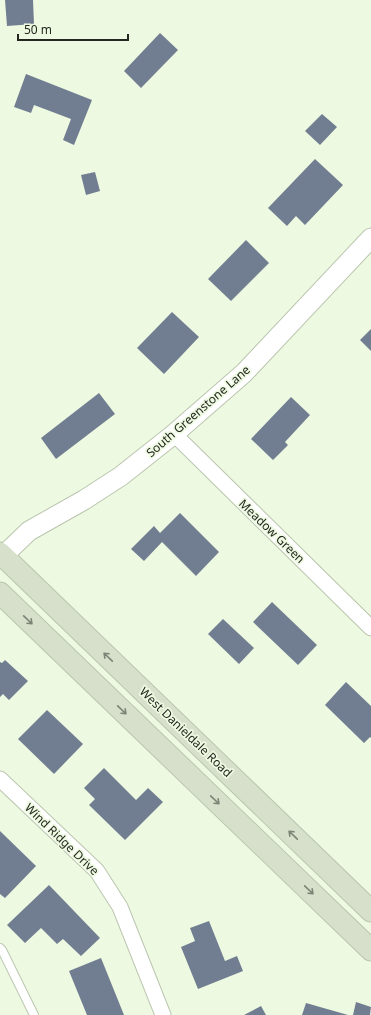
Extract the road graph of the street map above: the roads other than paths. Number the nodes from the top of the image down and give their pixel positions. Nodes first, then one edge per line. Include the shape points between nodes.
1 (371, 238) edge
2 (174, 434) junction
3 (1, 556) edge
4 (0, 593) edge
5 (371, 628) edge
6 (0, 779) edge
7 (314, 856) junction
8 (294, 876) junction
9 (371, 911) edge
10 (0, 948) edge
11 (371, 950) edge
12 (34, 1015) edge
13 (163, 1015) edge

1 - 2 street, South Greenstone Lane via 244,373
2 - 3 street, South Greenstone Lane via 121,476 29,531
2 - 5 street, Meadow Green
7 -> 3 main road, West Danieldale Road
4 -> 8 main road
6 - 13 street, Wind Ridge Drive via 97,871 120,907
7 - 8 main road
7 - 9 main road, West Danieldale Road
8 -> 11 main road
10 - 12 lane

